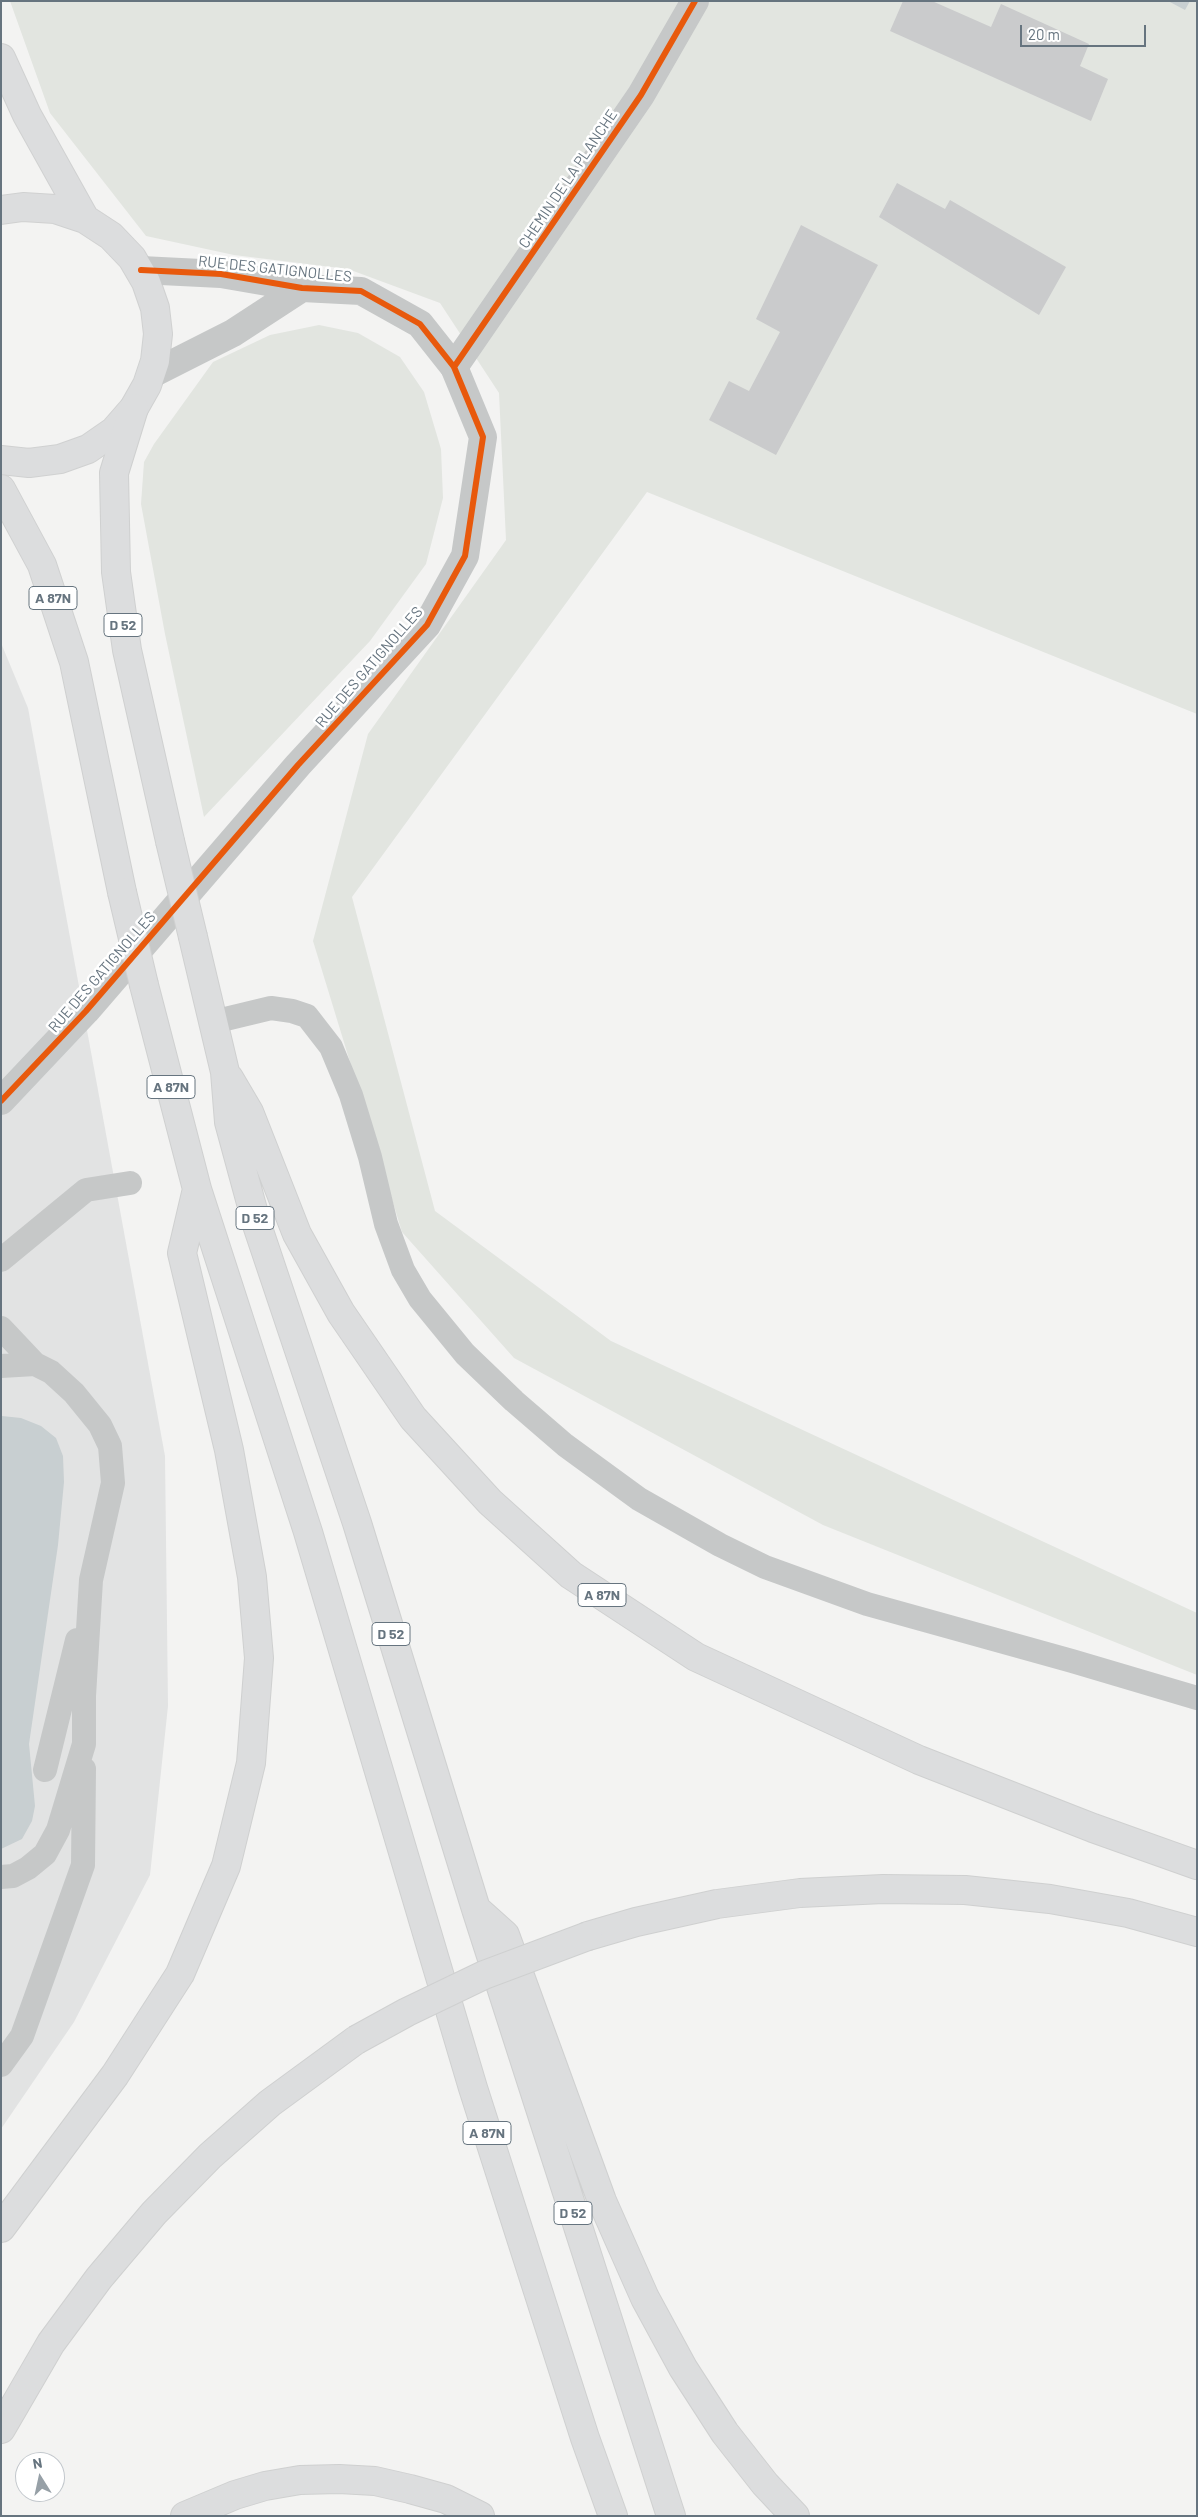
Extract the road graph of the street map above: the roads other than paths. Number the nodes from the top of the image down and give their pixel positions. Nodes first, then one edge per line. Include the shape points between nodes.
1 (695, 1) edge
2 (1, 58) edge
3 (1, 210) edge
4 (85, 219) junction
5 (140, 270) junction
6 (302, 288) junction
7 (454, 367) junction
8 (152, 374) junction
9 (134, 408) junction
10 (1, 460) edge
11 (1, 489) edge
12 (213, 1022) junction
13 (225, 1072) junction
14 (1, 1101) edge
15 (130, 1183) dead end
16 (197, 1189) junction
17 (1, 1260) edge
18 (1, 1328) edge
19 (35, 1364) junction
20 (1, 1366) edge
21 (91, 1580) junction
22 (1197, 1698) edge
23 (84, 1744) junction
24 (45, 1770) dead end
25 (1197, 1865) edge
26 (1, 1877) edge
27 (476, 1909) junction
28 (1197, 1932) edge
29 (1, 2065) edge
30 (1, 2228) edge
31 (1, 2429) edge
32 (185, 2516) edge
33 (480, 2516) edge
34 (613, 2516) edge
35 (671, 2516) edge
36 (796, 2516) edge

1 - 7 street, CHEMIN DE LA PLANCHE via 641,95
2 - 4 main road via 27,115
3 - 4 main road via 39,207
4 - 5 main road via 111,236
5 - 6 street, RUE DES GATIGNOLLES via 222,274
5 - 8 main road via 152,295 157,321
6 - 7 street, RUE DES GATIGNOLLES via 361,292 420,324
6 - 8 street, RUE DES GATIGNOLLES via 233,333
7 - 14 street, RUE DES GATIGNOLLES via 483,437 465,556 427,625 298,765 86,1011
8 - 9 main road
9 - 10 main road via 108,436 74,455 29,464
9 - 12 main road, D 52, bridge via 114,473 116,572 127,650
11 - 16 main road, A 87N, bridge via 42,565 74,662 122,892
12 - 13 main road, D 52
12 - 22 lane via 271,1008 292,1010 307,1016 331,1047 351,1095 386,1224 403,1270 420,1299 465,1354 514,1401 565,1445 639,1498 720,1545 766,1567 867,1604
13 - 25 main road, A 87N via 249,1112 297,1234 341,1313 412,1418 490,1502 572,1575 705,1661 920,1760
13 - 27 main road, D 52 via 229,1122 257,1225 357,1523
15 - 17 lane via 86,1190
16 - 30 main road via 182,1253 229,1450 252,1577 258,1658 251,1763 226,1866 180,1974 115,2075
16 - 34 main road, A 87N via 308,1532 473,2088
18 - 19 lane
19 - 20 lane
19 - 21 lane via 51,1372 74,1393 100,1425 110,1446 113,1483
21 - 23 lane
21 - 24 lane
23 - 26 lane via 58,1830 45,1854 13,1876
23 - 29 lane via 83,1865 22,2036
27 - 35 main road, D 52
27 - 36 main road via 505,1935 602,2201 645,2298 683,2368 725,2433 765,2484
28 - 31 main road, bridge via 1128,1913 1050,1899 965,1890 800,1893 718,1904 636,1922 588,1936 484,1975 356,2040 270,2103 210,2156 154,2213 99,2278 51,2343
32 - 33 main road via 235,2494 265,2486 300,2480 339,2479 375,2481 410,2488

